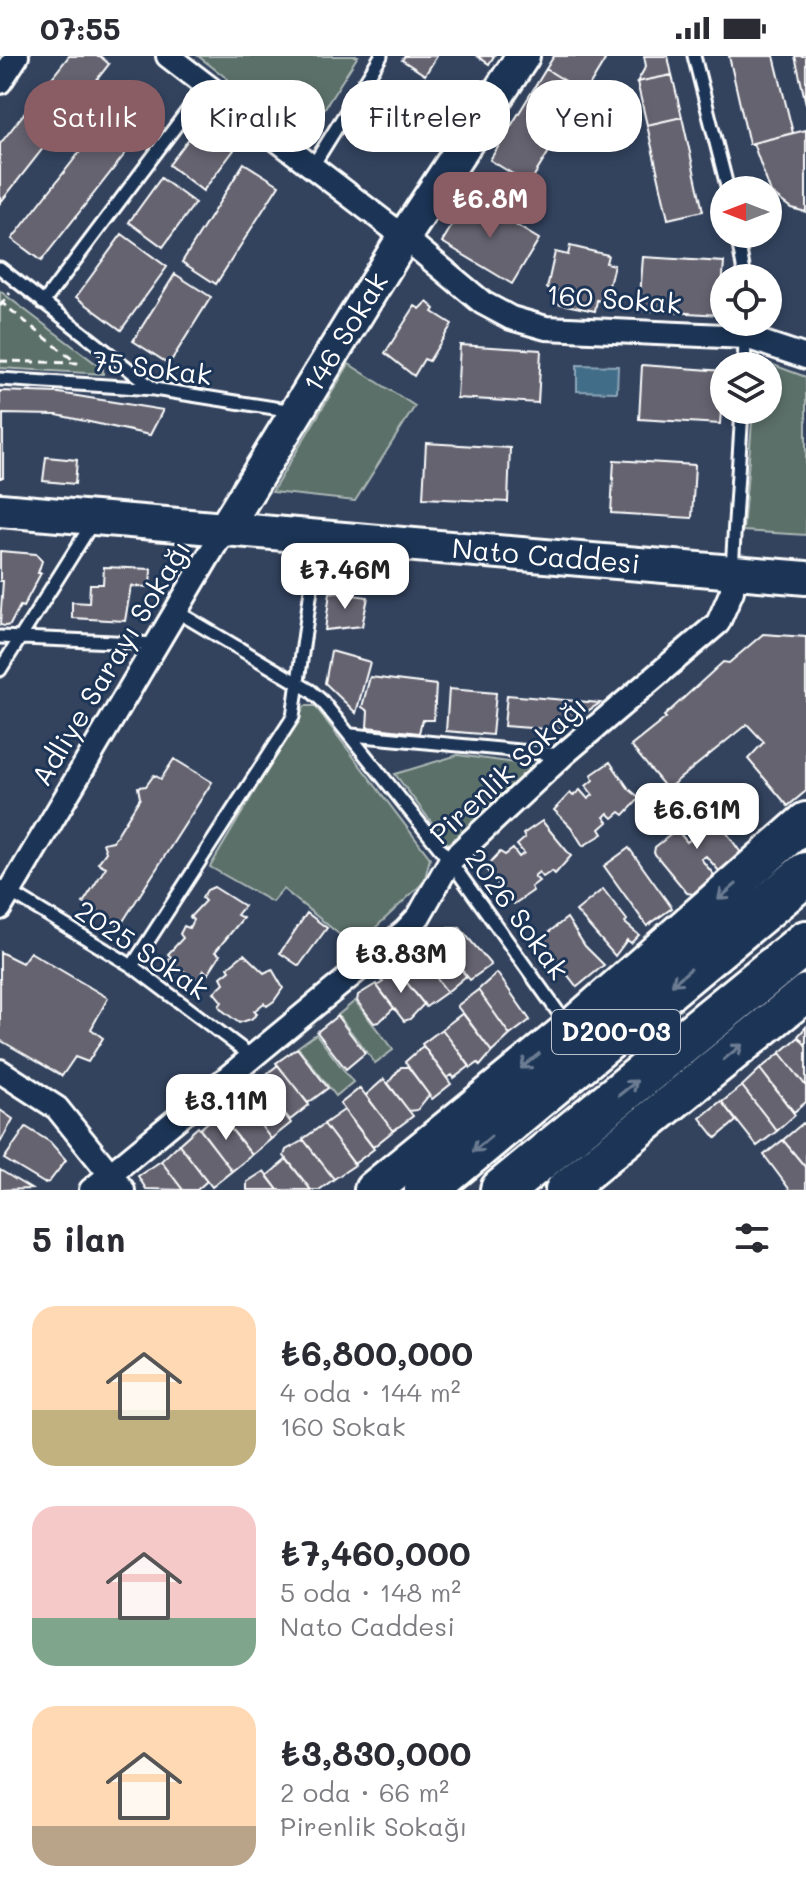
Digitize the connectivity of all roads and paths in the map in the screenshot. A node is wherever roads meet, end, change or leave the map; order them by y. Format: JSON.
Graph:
{"nodes":[{"id":1,"x":168,"y":56,"type":"edge"},
{"id":2,"x":381,"y":56,"type":"edge"},
{"id":3,"x":523,"y":56,"type":"edge"},
{"id":4,"x":694,"y":56,"type":"edge"},
{"id":5,"x":198,"y":80,"type":"edge"},
{"id":6,"x":181,"y":119,"type":"edge"},
{"id":7,"x":292,"y":152,"type":"edge"},
{"id":8,"x":312,"y":167,"type":"junction"},
{"id":9,"x":724,"y":176,"type":"edge"},
{"id":10,"x":404,"y":237,"type":"junction"},
{"id":11,"x":0,"y":268,"type":"edge"},
{"id":12,"x":2,"y":303,"type":"dead end"},
{"id":13,"x":43,"y":303,"type":"junction"},
{"id":14,"x":710,"y":329,"type":"edge"},
{"id":15,"x":761,"y":336,"type":"edge"},
{"id":16,"x":806,"y":357,"type":"edge"},
{"id":17,"x":0,"y":361,"type":"edge"},
{"id":18,"x":0,"y":379,"type":"edge"},
{"id":19,"x":154,"y":389,"type":"junction"},
{"id":20,"x":297,"y":412,"type":"junction"},
{"id":21,"x":741,"y":424,"type":"edge"},
{"id":22,"x":0,"y":510,"type":"edge"},
{"id":23,"x":94,"y":519,"type":"junction"},
{"id":24,"x":224,"y":530,"type":"junction"},
{"id":25,"x":318,"y":539,"type":"junction"},
{"id":26,"x":732,"y":573,"type":"junction"},
{"id":27,"x":806,"y":578,"type":"edge"},
{"id":28,"x":176,"y":611,"type":"junction"},
{"id":29,"x":0,"y":637,"type":"edge"},
{"id":30,"x":21,"y":638,"type":"junction"},
{"id":31,"x":159,"y":644,"type":"junction"},
{"id":32,"x":0,"y":670,"type":"edge"},
{"id":33,"x":298,"y":684,"type":"junction"},
{"id":34,"x":352,"y":735,"type":"junction"},
{"id":35,"x":563,"y":755,"type":"junction"},
{"id":36,"x":806,"y":821,"type":"edge"},
{"id":37,"x":450,"y":861,"type":"junction"},
{"id":38,"x":806,"y":874,"type":"edge"},
{"id":39,"x":3,"y":895,"type":"edge"},
{"id":40,"x":806,"y":942,"type":"edge"},
{"id":41,"x":132,"y":966,"type":"junction"},
{"id":42,"x":806,"y":993,"type":"edge"},
{"id":43,"x":570,"y":1029,"type":"junction"},
{"id":44,"x":254,"y":1058,"type":"junction"},
{"id":45,"x":0,"y":1071,"type":"edge"},
{"id":46,"x":117,"y":1182,"type":"edge"},
{"id":47,"x":91,"y":1190,"type":"edge"},
{"id":48,"x":373,"y":1190,"type":"edge"},
{"id":49,"x":426,"y":1190,"type":"edge"},
{"id":50,"x":502,"y":1190,"type":"edge"},
{"id":51,"x":564,"y":1190,"type":"edge"}],
"edges":[{"from":1,"to":5,"type":"street","name":"160 Sokak"},
{"from":2,"to":8,"type":"lane"},
{"from":3,"to":10,"type":"main road","name":"146 Sokak"},
{"from":4,"to":9,"type":"lane"},
{"from":6,"to":13,"type":"lane"},
{"from":7,"to":8,"type":"street","name":"160 Sokak"},
{"from":8,"to":10,"type":"street","name":"160 Sokak"},
{"from":10,"to":14,"type":"street","name":"160 Sokak"},
{"from":10,"to":20,"type":"main road","name":"146 Sokak"},
{"from":11,"to":13,"type":"lane"},
{"from":12,"to":17,"type":"path"},
{"from":13,"to":19,"type":"lane"},
{"from":15,"to":16,"type":"street","name":"160 Sokak"},
{"from":18,"to":19,"type":"lane","name":"75 Sokak"},
{"from":19,"to":20,"type":"lane","name":"75 Sokak"},
{"from":20,"to":24,"type":"main road","name":"146 Sokak"},
{"from":21,"to":26,"type":"lane"},
{"from":22,"to":23,"type":"main road","name":"Nato Caddesi"},
{"from":23,"to":24,"type":"main road","name":"Nato Caddesi"},
{"from":23,"to":30,"type":"lane"},
{"from":24,"to":25,"type":"main road","name":"Nato Caddesi"},
{"from":24,"to":28,"type":"street","name":"Adliye Sarayı Sokağı"},
{"from":25,"to":26,"type":"main road","name":"Nato Caddesi"},
{"from":25,"to":33,"type":"lane"},
{"from":26,"to":27,"type":"main road","name":"Nato Caddesi"},
{"from":26,"to":35,"type":"street","name":"Pirenlik Sokağı"},
{"from":28,"to":31,"type":"street","name":"Adliye Sarayı Sokağı"},
{"from":28,"to":33,"type":"lane","name":"2026 Sokak"},
{"from":29,"to":30,"type":"lane"},
{"from":30,"to":31,"type":"lane"},
{"from":30,"to":32,"type":"lane"},
{"from":31,"to":39,"type":"street","name":"Adliye Sarayı Sokağı"},
{"from":33,"to":34,"type":"lane","name":"2026 Sokak"},
{"from":33,"to":41,"type":"lane"},
{"from":34,"to":35,"type":"lane"},
{"from":34,"to":37,"type":"lane","name":"2026 Sokak"},
{"from":35,"to":37,"type":"street","name":"Pirenlik Sokağı"},
{"from":36,"to":43,"type":"main road","one_way":true},
{"from":37,"to":43,"type":"lane","name":"2026 Sokak"},
{"from":37,"to":44,"type":"street","name":"Pirenlik Sokağı"},
{"from":38,"to":49,"type":"highway","number":"D200-03","one_way":true},
{"from":39,"to":41,"type":"lane","name":"2025 Sokak"},
{"from":50,"to":40,"type":"highway","number":"D200-03","one_way":true},
{"from":41,"to":44,"type":"lane","name":"2025 Sokak"},
{"from":51,"to":42,"type":"main road","one_way":true},
{"from":43,"to":48,"type":"main road","one_way":true},
{"from":44,"to":46,"type":"street","name":"Pirenlik Sokağı"},
{"from":45,"to":46,"type":"street"},
{"from":46,"to":47,"type":"street","name":"Pirenlik Sokağı"}]}
